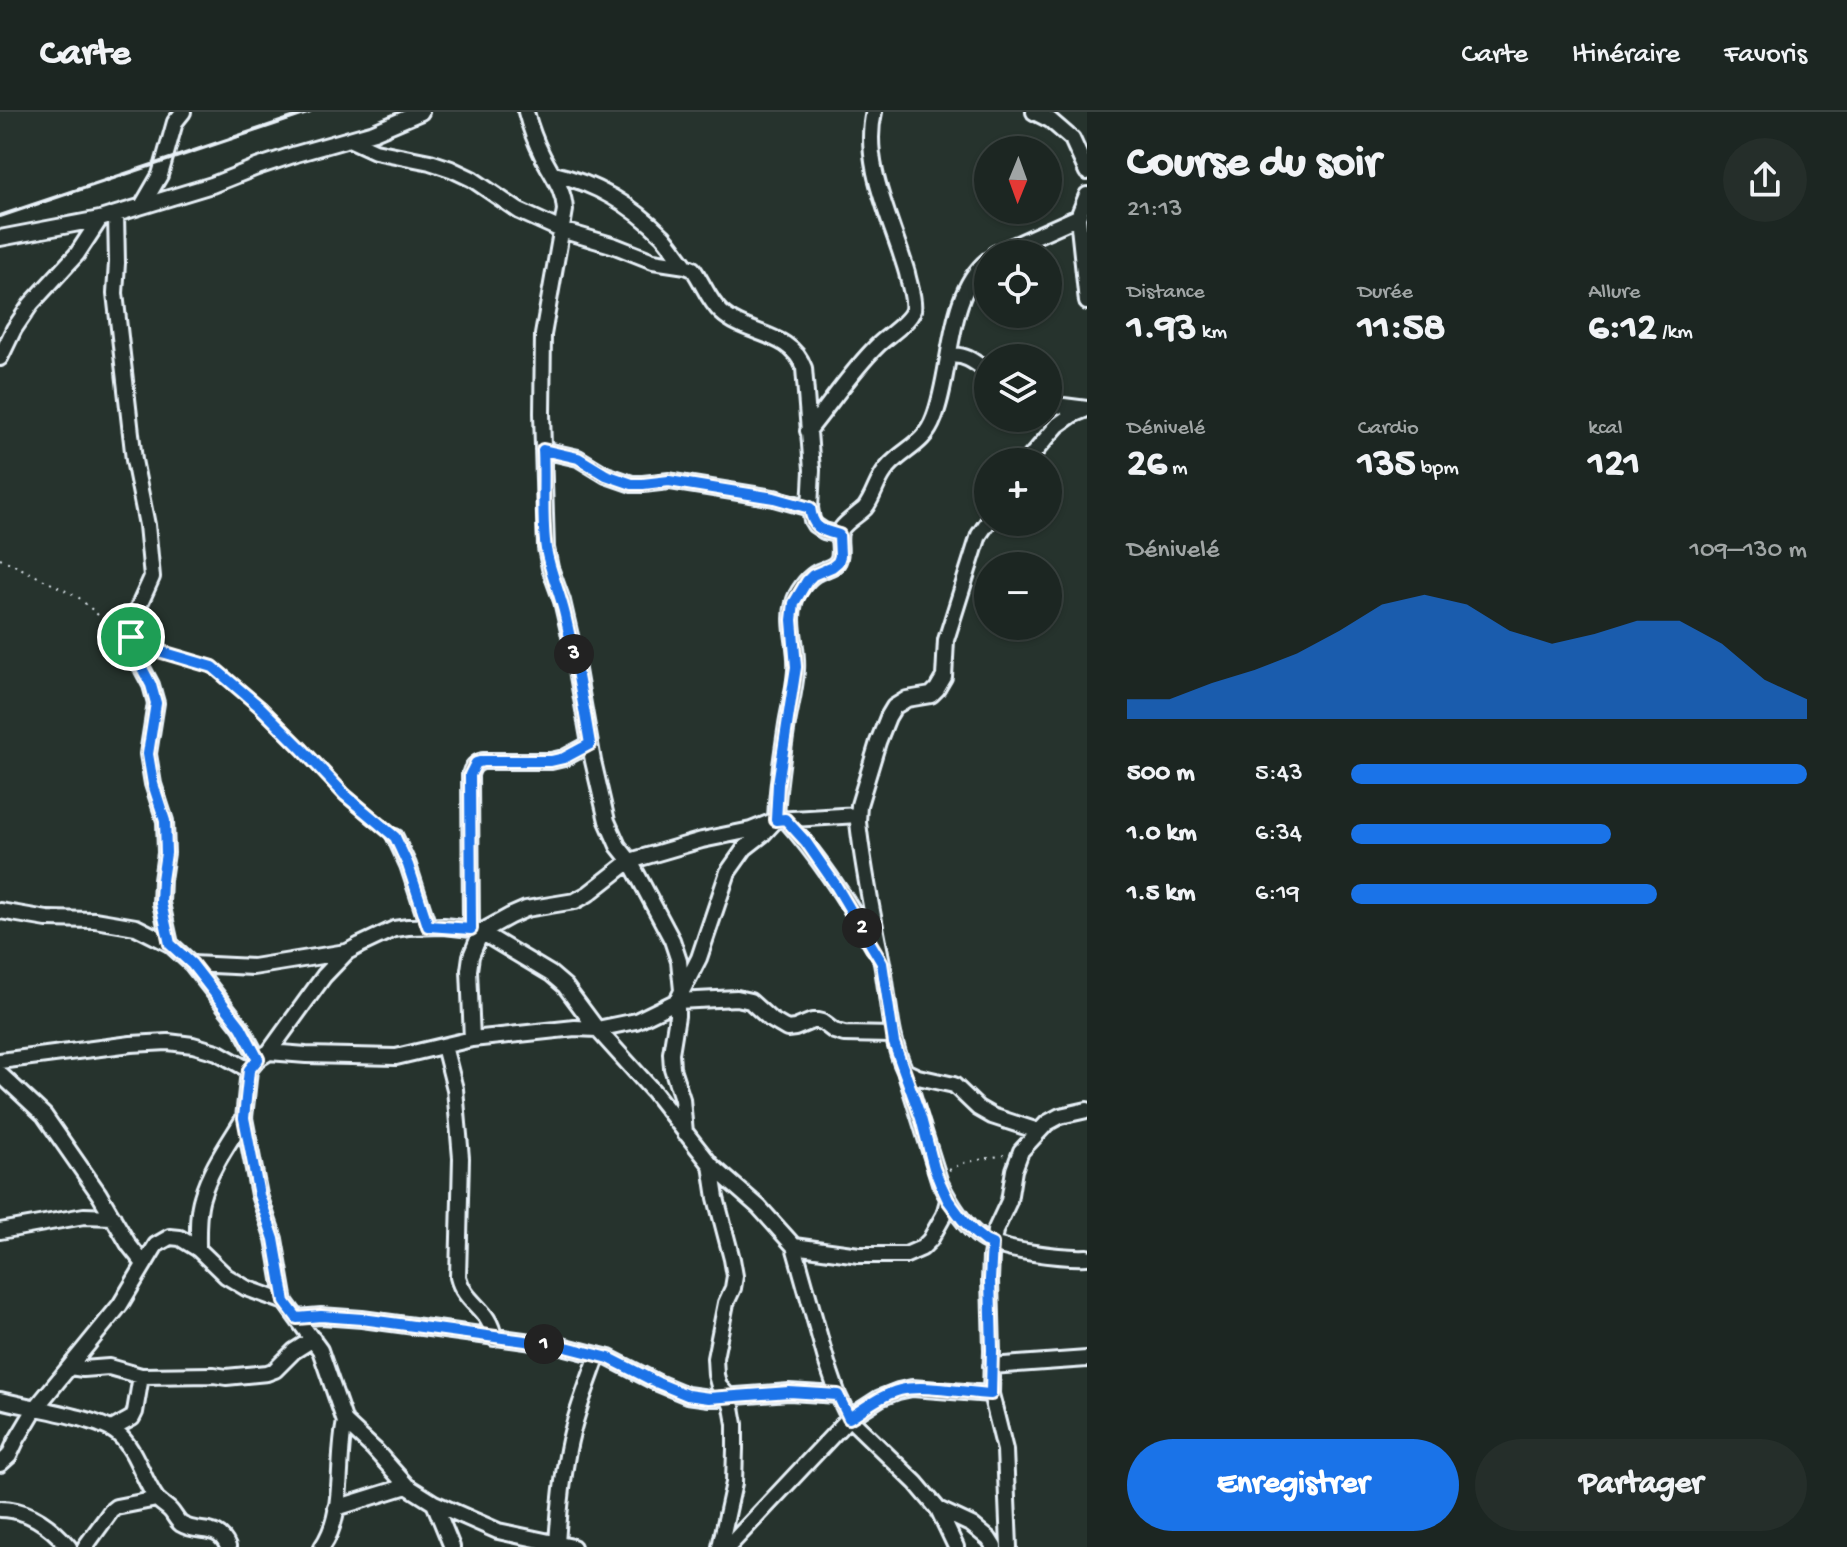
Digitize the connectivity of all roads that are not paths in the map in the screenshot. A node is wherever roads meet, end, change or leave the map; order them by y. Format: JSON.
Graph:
{"nodes":[{"id":1,"x":183,"y":112,"type":"edge"},
{"id":2,"x":421,"y":112,"type":"edge"},
{"id":3,"x":526,"y":112,"type":"edge"},
{"id":4,"x":874,"y":112,"type":"edge"},
{"id":5,"x":1034,"y":112,"type":"edge"},
{"id":6,"x":351,"y":140,"type":"junction"},
{"id":7,"x":1087,"y":172,"type":"edge"},
{"id":8,"x":554,"y":174,"type":"junction"},
{"id":9,"x":1087,"y":195,"type":"edge"},
{"id":10,"x":142,"y":206,"type":"junction"},
{"id":11,"x":116,"y":214,"type":"junction"},
{"id":12,"x":1078,"y":217,"type":"junction"},
{"id":13,"x":100,"y":219,"type":"junction"},
{"id":14,"x":561,"y":230,"type":"junction"},
{"id":15,"x":0,"y":238,"type":"edge"},
{"id":16,"x":1026,"y":240,"type":"edge"},
{"id":17,"x":686,"y":266,"type":"junction"},
{"id":18,"x":974,"y":274,"type":"edge"},
{"id":19,"x":1087,"y":302,"type":"edge"},
{"id":20,"x":949,"y":356,"type":"junction"},
{"id":21,"x":0,"y":358,"type":"edge"},
{"id":22,"x":974,"y":362,"type":"edge"},
{"id":23,"x":1062,"y":406,"type":"edge"},
{"id":24,"x":1087,"y":409,"type":"edge"},
{"id":25,"x":808,"y":431,"type":"junction"},
{"id":26,"x":1038,"y":448,"type":"edge"},
{"id":27,"x":543,"y":450,"type":"junction"},
{"id":28,"x":810,"y":508,"type":"junction"},
{"id":29,"x":839,"y":535,"type":"junction"},
{"id":30,"x":979,"y":536,"type":"edge"},
{"id":31,"x":590,"y":744,"type":"junction"},
{"id":32,"x":858,"y":815,"type":"junction"},
{"id":33,"x":780,"y":820,"type":"junction"},
{"id":34,"x":395,"y":837,"type":"road end"},
{"id":35,"x":630,"y":861,"type":"junction"},
{"id":36,"x":0,"y":911,"type":"edge"},
{"id":37,"x":428,"y":926,"type":"junction"},
{"id":38,"x":476,"y":931,"type":"junction"},
{"id":39,"x":170,"y":944,"type":"junction"},
{"id":40,"x":347,"y":952,"type":"junction"},
{"id":41,"x":882,"y":963,"type":"junction"},
{"id":42,"x":192,"y":964,"type":"junction"},
{"id":43,"x":680,"y":996,"type":"junction"},
{"id":44,"x":597,"y":1029,"type":"junction"},
{"id":45,"x":892,"y":1035,"type":"junction"},
{"id":46,"x":472,"y":1039,"type":"junction"},
{"id":47,"x":444,"y":1046,"type":"junction"},
{"id":48,"x":259,"y":1060,"type":"junction"},
{"id":49,"x":0,"y":1061,"type":"edge"},
{"id":50,"x":905,"y":1071,"type":"junction"},
{"id":51,"x":0,"y":1074,"type":"edge"},
{"id":52,"x":1087,"y":1110,"type":"edge"},
{"id":53,"x":244,"y":1118,"type":"junction"},
{"id":54,"x":1038,"y":1131,"type":"junction"},
{"id":55,"x":685,"y":1133,"type":"junction"},
{"id":56,"x":711,"y":1165,"type":"junction"},
{"id":57,"x":948,"y":1200,"type":"junction"},
{"id":58,"x":113,"y":1217,"type":"junction"},
{"id":59,"x":0,"y":1231,"type":"edge"},
{"id":60,"x":992,"y":1244,"type":"junction"},
{"id":61,"x":794,"y":1246,"type":"junction"},
{"id":62,"x":198,"y":1249,"type":"junction"},
{"id":63,"x":1087,"y":1257,"type":"edge"},
{"id":64,"x":144,"y":1264,"type":"junction"},
{"id":65,"x":285,"y":1302,"type":"junction"},
{"id":66,"x":297,"y":1318,"type":"junction"},
{"id":67,"x":494,"y":1338,"type":"junction"},
{"id":68,"x":313,"y":1339,"type":"junction"},
{"id":69,"x":598,"y":1355,"type":"junction"},
{"id":70,"x":1087,"y":1359,"type":"edge"},
{"id":71,"x":991,"y":1366,"type":"junction"},
{"id":72,"x":70,"y":1367,"type":"junction"},
{"id":73,"x":141,"y":1376,"type":"junction"},
{"id":74,"x":991,"y":1394,"type":"junction"},
{"id":75,"x":838,"y":1395,"type":"junction"},
{"id":76,"x":728,"y":1396,"type":"junction"},
{"id":77,"x":0,"y":1400,"type":"edge"},
{"id":78,"x":35,"y":1409,"type":"junction"},
{"id":79,"x":849,"y":1418,"type":"junction"},
{"id":80,"x":345,"y":1422,"type":"junction"},
{"id":81,"x":112,"y":1429,"type":"junction"},
{"id":82,"x":0,"y":1464,"type":"edge"},
{"id":83,"x":407,"y":1486,"type":"junction"},
{"id":84,"x":157,"y":1499,"type":"junction"},
{"id":85,"x":434,"y":1503,"type":"junction"},
{"id":86,"x":336,"y":1508,"type":"junction"},
{"id":87,"x":0,"y":1509,"type":"edge"},
{"id":88,"x":938,"y":1509,"type":"junction"},
{"id":89,"x":557,"y":1544,"type":"junction"},
{"id":90,"x":69,"y":1547,"type":"edge"},
{"id":91,"x":85,"y":1547,"type":"edge"},
{"id":92,"x":228,"y":1547,"type":"edge"},
{"id":93,"x":322,"y":1547,"type":"edge"},
{"id":94,"x":452,"y":1547,"type":"edge"},
{"id":95,"x":573,"y":1547,"type":"edge"},
{"id":96,"x":720,"y":1547,"type":"edge"},
{"id":97,"x":728,"y":1547,"type":"edge"},
{"id":98,"x":956,"y":1547,"type":"edge"},
{"id":99,"x":994,"y":1547,"type":"edge"},
{"id":100,"x":1009,"y":1547,"type":"edge"}],
"edges":[{"from":1,"to":10,"type":"street"},
{"from":2,"to":6,"type":"street"},
{"from":3,"to":8,"type":"street"},
{"from":4,"to":25,"type":"street"},
{"from":5,"to":7,"type":"street"},
{"from":6,"to":10,"type":"street"},
{"from":6,"to":14,"type":"street"},
{"from":8,"to":14,"type":"street"},
{"from":8,"to":17,"type":"street"},
{"from":9,"to":12,"type":"street"},
{"from":10,"to":11,"type":"street"},
{"from":11,"to":13,"type":"street"},
{"from":11,"to":39,"type":"street"},
{"from":12,"to":16,"type":"street"},
{"from":12,"to":19,"type":"street"},
{"from":13,"to":15,"type":"street"},
{"from":13,"to":21,"type":"street"},
{"from":14,"to":17,"type":"street"},
{"from":14,"to":27,"type":"street"},
{"from":17,"to":25,"type":"street"},
{"from":18,"to":20,"type":"street"},
{"from":20,"to":22,"type":"street"},
{"from":20,"to":29,"type":"street"},
{"from":23,"to":24,"type":"street"},
{"from":24,"to":26,"type":"street"},
{"from":25,"to":28,"type":"street"},
{"from":27,"to":28,"type":"street"},
{"from":27,"to":31,"type":"street"},
{"from":28,"to":29,"type":"street"},
{"from":29,"to":33,"type":"street"},
{"from":30,"to":32,"type":"street"},
{"from":31,"to":35,"type":"street"},
{"from":31,"to":38,"type":"street"},
{"from":32,"to":33,"type":"street"},
{"from":32,"to":41,"type":"street"},
{"from":33,"to":35,"type":"street"},
{"from":33,"to":41,"type":"street"},
{"from":33,"to":43,"type":"street"},
{"from":34,"to":37,"type":"street"},
{"from":35,"to":38,"type":"street"},
{"from":35,"to":43,"type":"street"},
{"from":36,"to":39,"type":"street"},
{"from":37,"to":38,"type":"street"},
{"from":37,"to":40,"type":"street"},
{"from":38,"to":44,"type":"street"},
{"from":38,"to":46,"type":"street"},
{"from":39,"to":42,"type":"street"},
{"from":40,"to":42,"type":"street"},
{"from":40,"to":48,"type":"street"},
{"from":41,"to":45,"type":"street"},
{"from":42,"to":48,"type":"street"},
{"from":43,"to":44,"type":"street"},
{"from":43,"to":45,"type":"street"},
{"from":43,"to":55,"type":"street"},
{"from":44,"to":46,"type":"street"},
{"from":44,"to":55,"type":"street"},
{"from":45,"to":50,"type":"street"},
{"from":46,"to":47,"type":"street"},
{"from":47,"to":48,"type":"street"},
{"from":47,"to":67,"type":"street"},
{"from":48,"to":49,"type":"street"},
{"from":48,"to":53,"type":"street"},
{"from":50,"to":54,"type":"street"},
{"from":50,"to":57,"type":"street"},
{"from":51,"to":58,"type":"street"},
{"from":52,"to":54,"type":"street"},
{"from":53,"to":62,"type":"street"},
{"from":53,"to":65,"type":"street"},
{"from":54,"to":60,"type":"street"},
{"from":55,"to":56,"type":"street"},
{"from":56,"to":61,"type":"street"},
{"from":56,"to":76,"type":"street"},
{"from":57,"to":60,"type":"street"},
{"from":57,"to":61,"type":"street"},
{"from":58,"to":59,"type":"street"},
{"from":58,"to":64,"type":"street"},
{"from":60,"to":63,"type":"street"},
{"from":60,"to":71,"type":"street"},
{"from":61,"to":75,"type":"street"},
{"from":62,"to":64,"type":"street"},
{"from":62,"to":65,"type":"street"},
{"from":64,"to":72,"type":"street"},
{"from":65,"to":66,"type":"street"},
{"from":66,"to":67,"type":"street"},
{"from":66,"to":68,"type":"street"},
{"from":67,"to":69,"type":"street"},
{"from":68,"to":73,"type":"street"},
{"from":68,"to":80,"type":"street"},
{"from":69,"to":76,"type":"street"},
{"from":69,"to":89,"type":"street"},
{"from":70,"to":71,"type":"street"},
{"from":71,"to":74,"type":"street"},
{"from":72,"to":73,"type":"street"},
{"from":72,"to":78,"type":"street"},
{"from":73,"to":81,"type":"street"},
{"from":74,"to":79,"type":"street"},
{"from":74,"to":100,"type":"street"},
{"from":75,"to":76,"type":"street"},
{"from":75,"to":79,"type":"street"},
{"from":76,"to":96,"type":"street"},
{"from":77,"to":78,"type":"street"},
{"from":78,"to":81,"type":"street"},
{"from":78,"to":82,"type":"street"},
{"from":79,"to":88,"type":"street"},
{"from":79,"to":97,"type":"street"},
{"from":80,"to":83,"type":"street"},
{"from":80,"to":86,"type":"street"},
{"from":81,"to":84,"type":"street"},
{"from":83,"to":85,"type":"street"},
{"from":83,"to":86,"type":"street"},
{"from":84,"to":91,"type":"street"},
{"from":84,"to":92,"type":"street"},
{"from":85,"to":89,"type":"street"},
{"from":85,"to":94,"type":"street"},
{"from":86,"to":93,"type":"street"},
{"from":87,"to":90,"type":"street"},
{"from":88,"to":98,"type":"street"},
{"from":88,"to":99,"type":"street"},
{"from":89,"to":95,"type":"street"}]}
